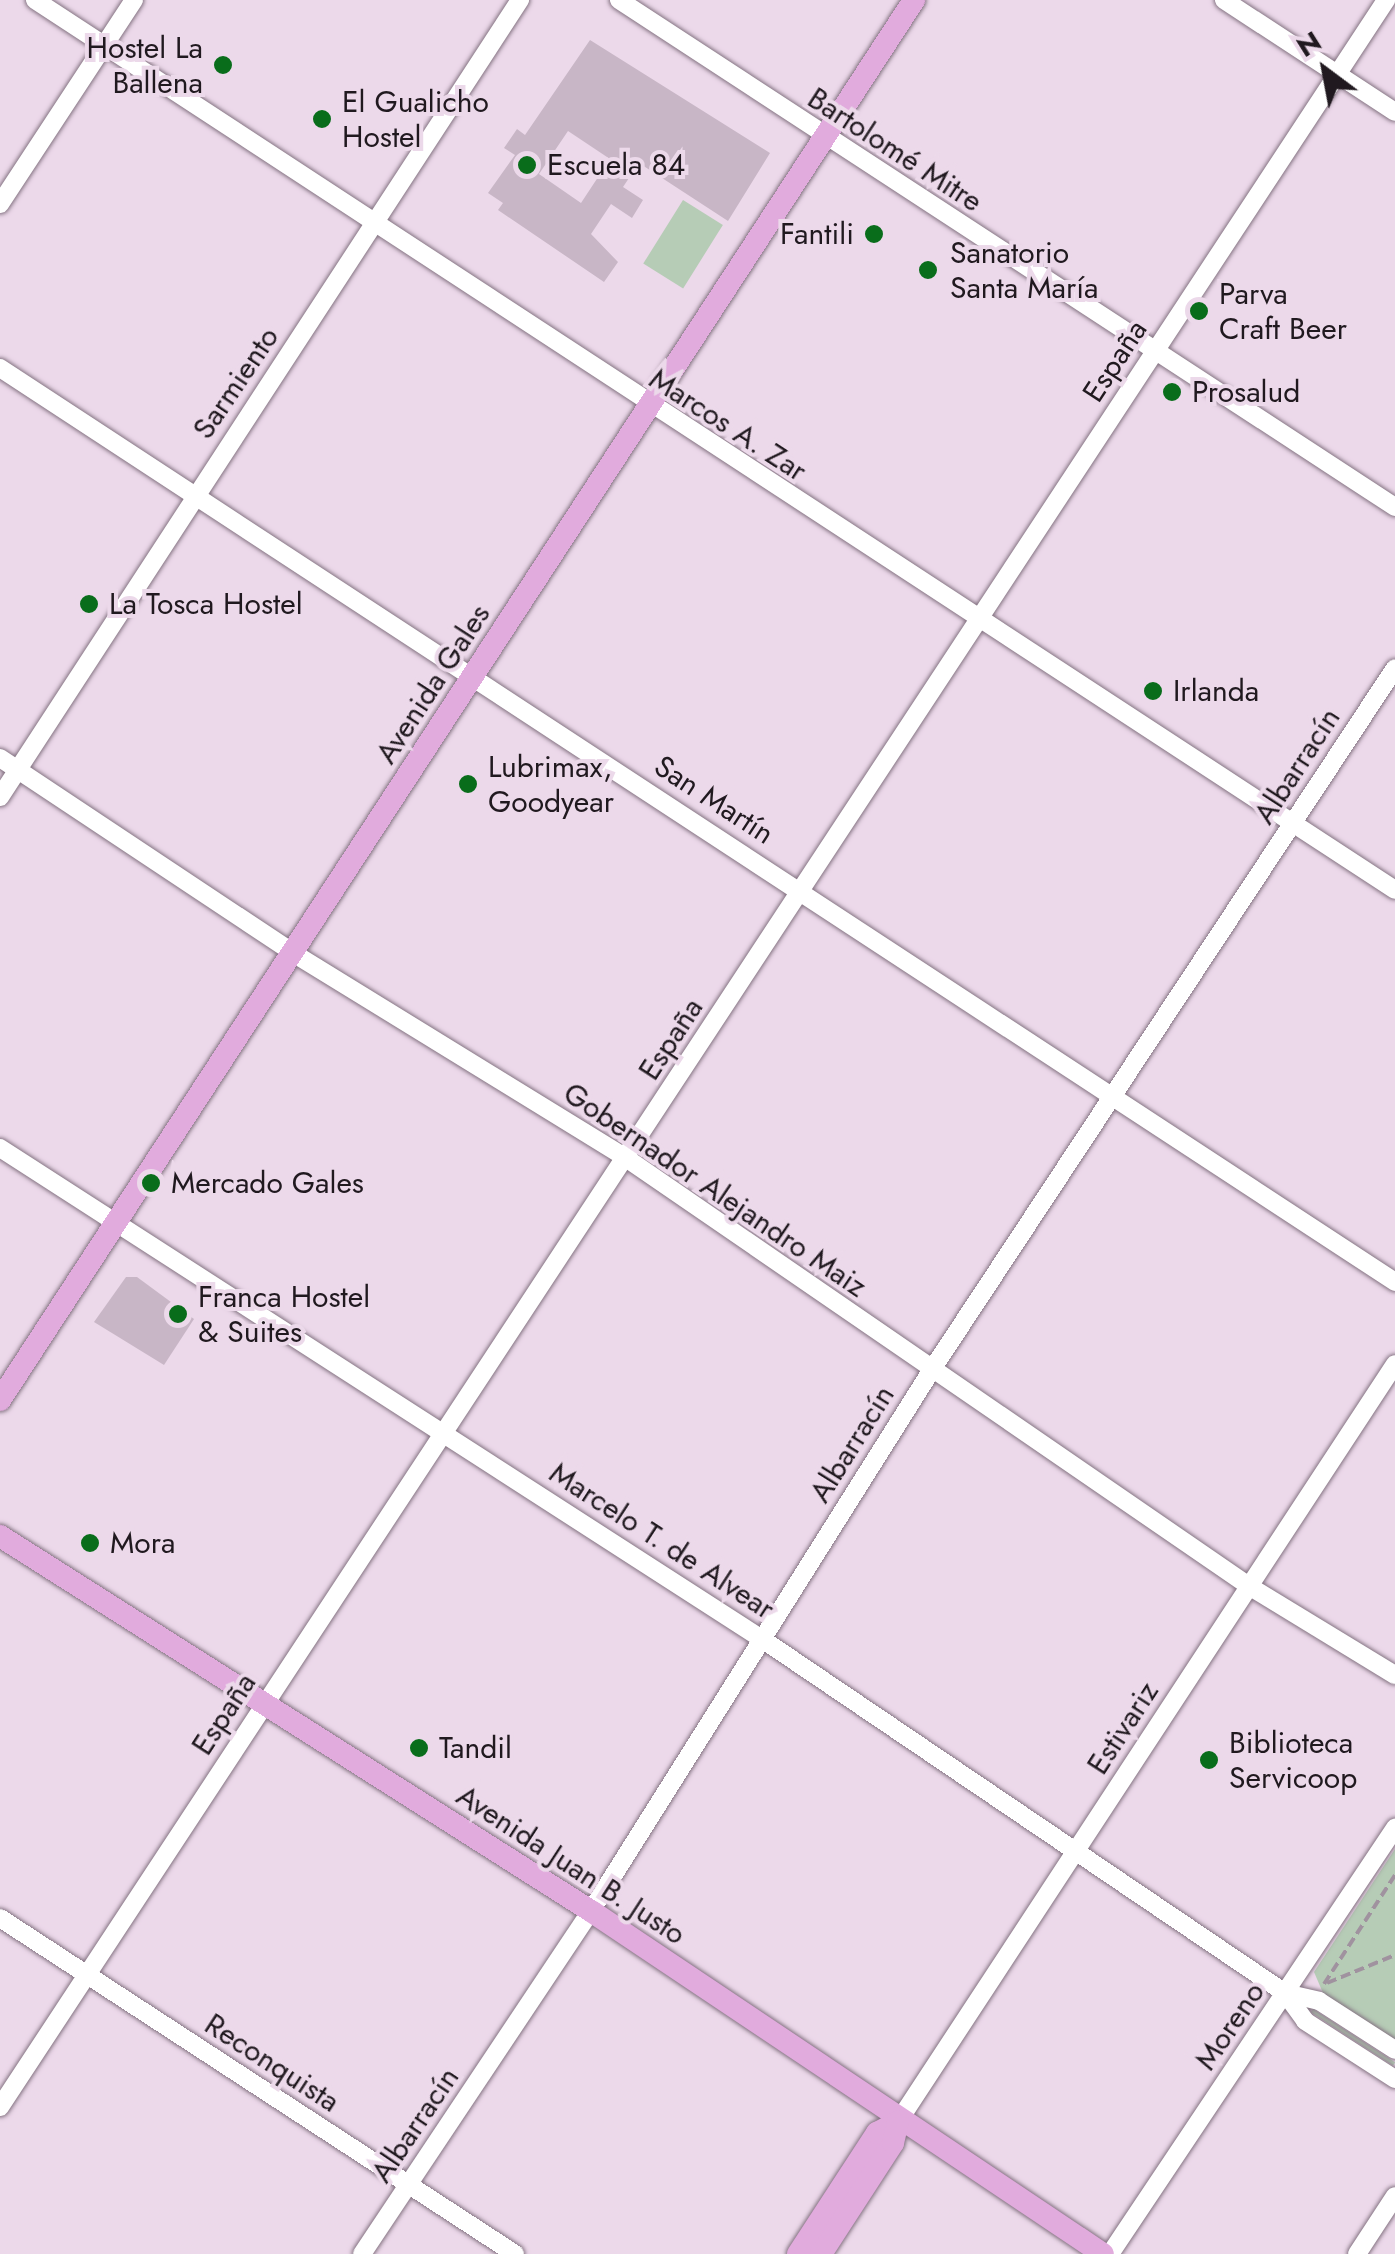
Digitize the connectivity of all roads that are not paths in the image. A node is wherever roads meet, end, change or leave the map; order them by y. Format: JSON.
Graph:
{"nodes":[{"id":1,"x":35,"y":0,"type":"edge"},
{"id":2,"x":134,"y":0,"type":"edge"},
{"id":3,"x":520,"y":0,"type":"edge"},
{"id":4,"x":618,"y":0,"type":"edge"},
{"id":5,"x":914,"y":0,"type":"edge"},
{"id":6,"x":1224,"y":0,"type":"edge"},
{"id":7,"x":1386,"y":0,"type":"edge"},
{"id":8,"x":105,"y":45,"type":"junction"},
{"id":9,"x":1334,"y":72,"type":"junction"},
{"id":10,"x":1395,"y":112,"type":"edge"},
{"id":11,"x":824,"y":138,"type":"junction"},
{"id":12,"x":0,"y":204,"type":"edge"},
{"id":13,"x":376,"y":224,"type":"junction"},
{"id":14,"x":1156,"y":351,"type":"junction"},
{"id":15,"x":0,"y":368,"type":"edge"},
{"id":16,"x":651,"y":409,"type":"junction"},
{"id":17,"x":194,"y":495,"type":"junction"},
{"id":18,"x":1395,"y":507,"type":"edge"},
{"id":19,"x":979,"y":617,"type":"junction"},
{"id":20,"x":1395,"y":668,"type":"edge"},
{"id":21,"x":474,"y":677,"type":"junction"},
{"id":22,"x":0,"y":758,"type":"edge"},
{"id":23,"x":18,"y":769,"type":"junction"},
{"id":24,"x":0,"y":797,"type":"edge"},
{"id":25,"x":1294,"y":820,"type":"junction"},
{"id":26,"x":802,"y":890,"type":"junction"},
{"id":27,"x":1395,"y":890,"type":"edge"},
{"id":28,"x":293,"y":953,"type":"junction"},
{"id":29,"x":1116,"y":1098,"type":"junction"},
{"id":30,"x":0,"y":1148,"type":"edge"},
{"id":31,"x":626,"y":1158,"type":"junction"},
{"id":32,"x":116,"y":1222,"type":"junction"},
{"id":33,"x":1395,"y":1282,"type":"edge"},
{"id":34,"x":1395,"y":1364,"type":"edge"},
{"id":35,"x":9,"y":1368,"type":"edge"},
{"id":36,"x":931,"y":1371,"type":"junction"},
{"id":37,"x":0,"y":1400,"type":"edge"},
{"id":38,"x":448,"y":1432,"type":"junction"},
{"id":39,"x":0,"y":1536,"type":"edge"},
{"id":40,"x":1249,"y":1586,"type":"junction"},
{"id":41,"x":762,"y":1639,"type":"junction"},
{"id":42,"x":1395,"y":1676,"type":"edge"},
{"id":43,"x":264,"y":1702,"type":"junction"},
{"id":44,"x":1395,"y":1828,"type":"edge"},
{"id":45,"x":1078,"y":1852,"type":"junction"},
{"id":46,"x":591,"y":1911,"type":"junction"},
{"id":47,"x":0,"y":1918,"type":"edge"},
{"id":48,"x":86,"y":1976,"type":"junction"},
{"id":49,"x":1285,"y":1993,"type":"junction"},
{"id":50,"x":1395,"y":2050,"type":"edge"},
{"id":51,"x":1395,"y":2080,"type":"edge"},
{"id":52,"x":0,"y":2106,"type":"edge"},
{"id":53,"x":898,"y":2122,"type":"junction"},
{"id":54,"x":409,"y":2184,"type":"junction"},
{"id":55,"x":1395,"y":2196,"type":"edge"},
{"id":56,"x":362,"y":2254,"type":"edge"},
{"id":57,"x":515,"y":2254,"type":"edge"},
{"id":58,"x":798,"y":2254,"type":"edge"},
{"id":59,"x":821,"y":2254,"type":"edge"},
{"id":60,"x":1102,"y":2254,"type":"edge"},
{"id":61,"x":1110,"y":2254,"type":"edge"},
{"id":62,"x":1357,"y":2254,"type":"edge"}],
"edges":[{"from":1,"to":8,"type":"street","name":"Marcos A. Zar"},
{"from":2,"to":8,"type":"street"},
{"from":3,"to":13,"type":"street","name":"Sarmiento"},
{"from":4,"to":11,"type":"street","name":"Bartolomé Mitre"},
{"from":5,"to":11,"type":"main road","name":"Avenida Gales"},
{"from":6,"to":9,"type":"street"},
{"from":7,"to":9,"type":"street","name":"España"},
{"from":8,"to":12,"type":"street"},
{"from":8,"to":13,"type":"street","name":"Marcos A. Zar"},
{"from":9,"to":10,"type":"street"},
{"from":9,"to":14,"type":"street","name":"España"},
{"from":11,"to":14,"type":"street","name":"Bartolomé Mitre"},
{"from":11,"to":16,"type":"main road","name":"Avenida Gales"},
{"from":13,"to":16,"type":"street","name":"Marcos A. Zar"},
{"from":13,"to":17,"type":"street","name":"Sarmiento"},
{"from":14,"to":18,"type":"street","name":"Bartolomé Mitre"},
{"from":14,"to":19,"type":"street","name":"España"},
{"from":15,"to":17,"type":"street","name":"San Martín"},
{"from":16,"to":19,"type":"street","name":"Marcos A. Zar"},
{"from":16,"to":21,"type":"main road","name":"Avenida Gales"},
{"from":17,"to":21,"type":"street","name":"San Martín"},
{"from":17,"to":23,"type":"street","name":"Sarmiento"},
{"from":19,"to":25,"type":"street","name":"Marcos A. Zar"},
{"from":19,"to":26,"type":"street","name":"España"},
{"from":20,"to":25,"type":"street","name":"Albarracín"},
{"from":21,"to":26,"type":"street","name":"San Martín"},
{"from":21,"to":28,"type":"main road","name":"Avenida Gales"},
{"from":22,"to":23,"type":"street","name":"Gobernador Alejandro Maiz"},
{"from":23,"to":24,"type":"street","name":"Sarmiento"},
{"from":23,"to":28,"type":"street","name":"Gobernador Alejandro Maiz"},
{"from":25,"to":27,"type":"street","name":"Marcos A. Zar"},
{"from":25,"to":29,"type":"street","name":"Albarracín"},
{"from":26,"to":29,"type":"street","name":"San Martín"},
{"from":26,"to":31,"type":"street","name":"España"},
{"from":28,"to":31,"type":"street","name":"Gobernador Alejandro Maiz"},
{"from":28,"to":32,"type":"main road","name":"Avenida Gales"},
{"from":29,"to":33,"type":"street","name":"San Martín"},
{"from":29,"to":36,"type":"street","name":"Albarracín"},
{"from":30,"to":32,"type":"street","name":"Marcelo T. de Alvear"},
{"from":31,"to":36,"type":"street","name":"Gobernador Alejandro Maiz"},
{"from":31,"to":38,"type":"street","name":"España"},
{"from":32,"to":35,"type":"main road","name":"Avenida Gales"},
{"from":32,"to":38,"type":"street","name":"Marcelo T. de Alvear"},
{"from":34,"to":40,"type":"street","name":"Estivariz"},
{"from":35,"to":37,"type":"main road","name":"Avenida Gales"},
{"from":36,"to":40,"type":"street","name":"Gobernador Alejandro Maiz"},
{"from":36,"to":41,"type":"street","name":"Albarracín"},
{"from":38,"to":41,"type":"street","name":"Marcelo T. de Alvear"},
{"from":38,"to":43,"type":"street","name":"España"},
{"from":39,"to":43,"type":"main road","name":"Avenida Juan B. Justo"},
{"from":40,"to":42,"type":"street","name":"Gobernador Alejandro Maiz"},
{"from":40,"to":45,"type":"street","name":"Estivariz"},
{"from":41,"to":45,"type":"street","name":"Marcelo T. de Alvear"},
{"from":41,"to":46,"type":"street","name":"Albarracín"},
{"from":43,"to":46,"type":"main road","name":"Avenida Juan B. Justo"},
{"from":43,"to":48,"type":"street","name":"España"},
{"from":44,"to":49,"type":"street","name":"Moreno"},
{"from":45,"to":49,"type":"street","name":"Marcelo T. de Alvear"},
{"from":45,"to":53,"type":"street","name":"Estivariz"},
{"from":46,"to":53,"type":"main road","name":"Avenida Juan B. Justo"},
{"from":46,"to":54,"type":"street","name":"Albarracín"},
{"from":47,"to":48,"type":"street","name":"Reconquista"},
{"from":48,"to":52,"type":"street","name":"España"},
{"from":48,"to":54,"type":"street","name":"Reconquista"},
{"from":49,"to":50,"type":"street","name":"Marcelo T. de Alvear"},
{"from":49,"to":51,"type":"street","name":"Marcelo T. de Alvear"},
{"from":49,"to":61,"type":"street","name":"Moreno"},
{"from":53,"to":58,"type":"main road","name":"Estivariz"},
{"from":53,"to":59,"type":"main road","name":"Estivariz"},
{"from":53,"to":60,"type":"main road","name":"Avenida Juan B. Justo"},
{"from":54,"to":56,"type":"street","name":"Albarracín"},
{"from":54,"to":57,"type":"street","name":"Reconquista"},
{"from":55,"to":62,"type":"street"}]}
